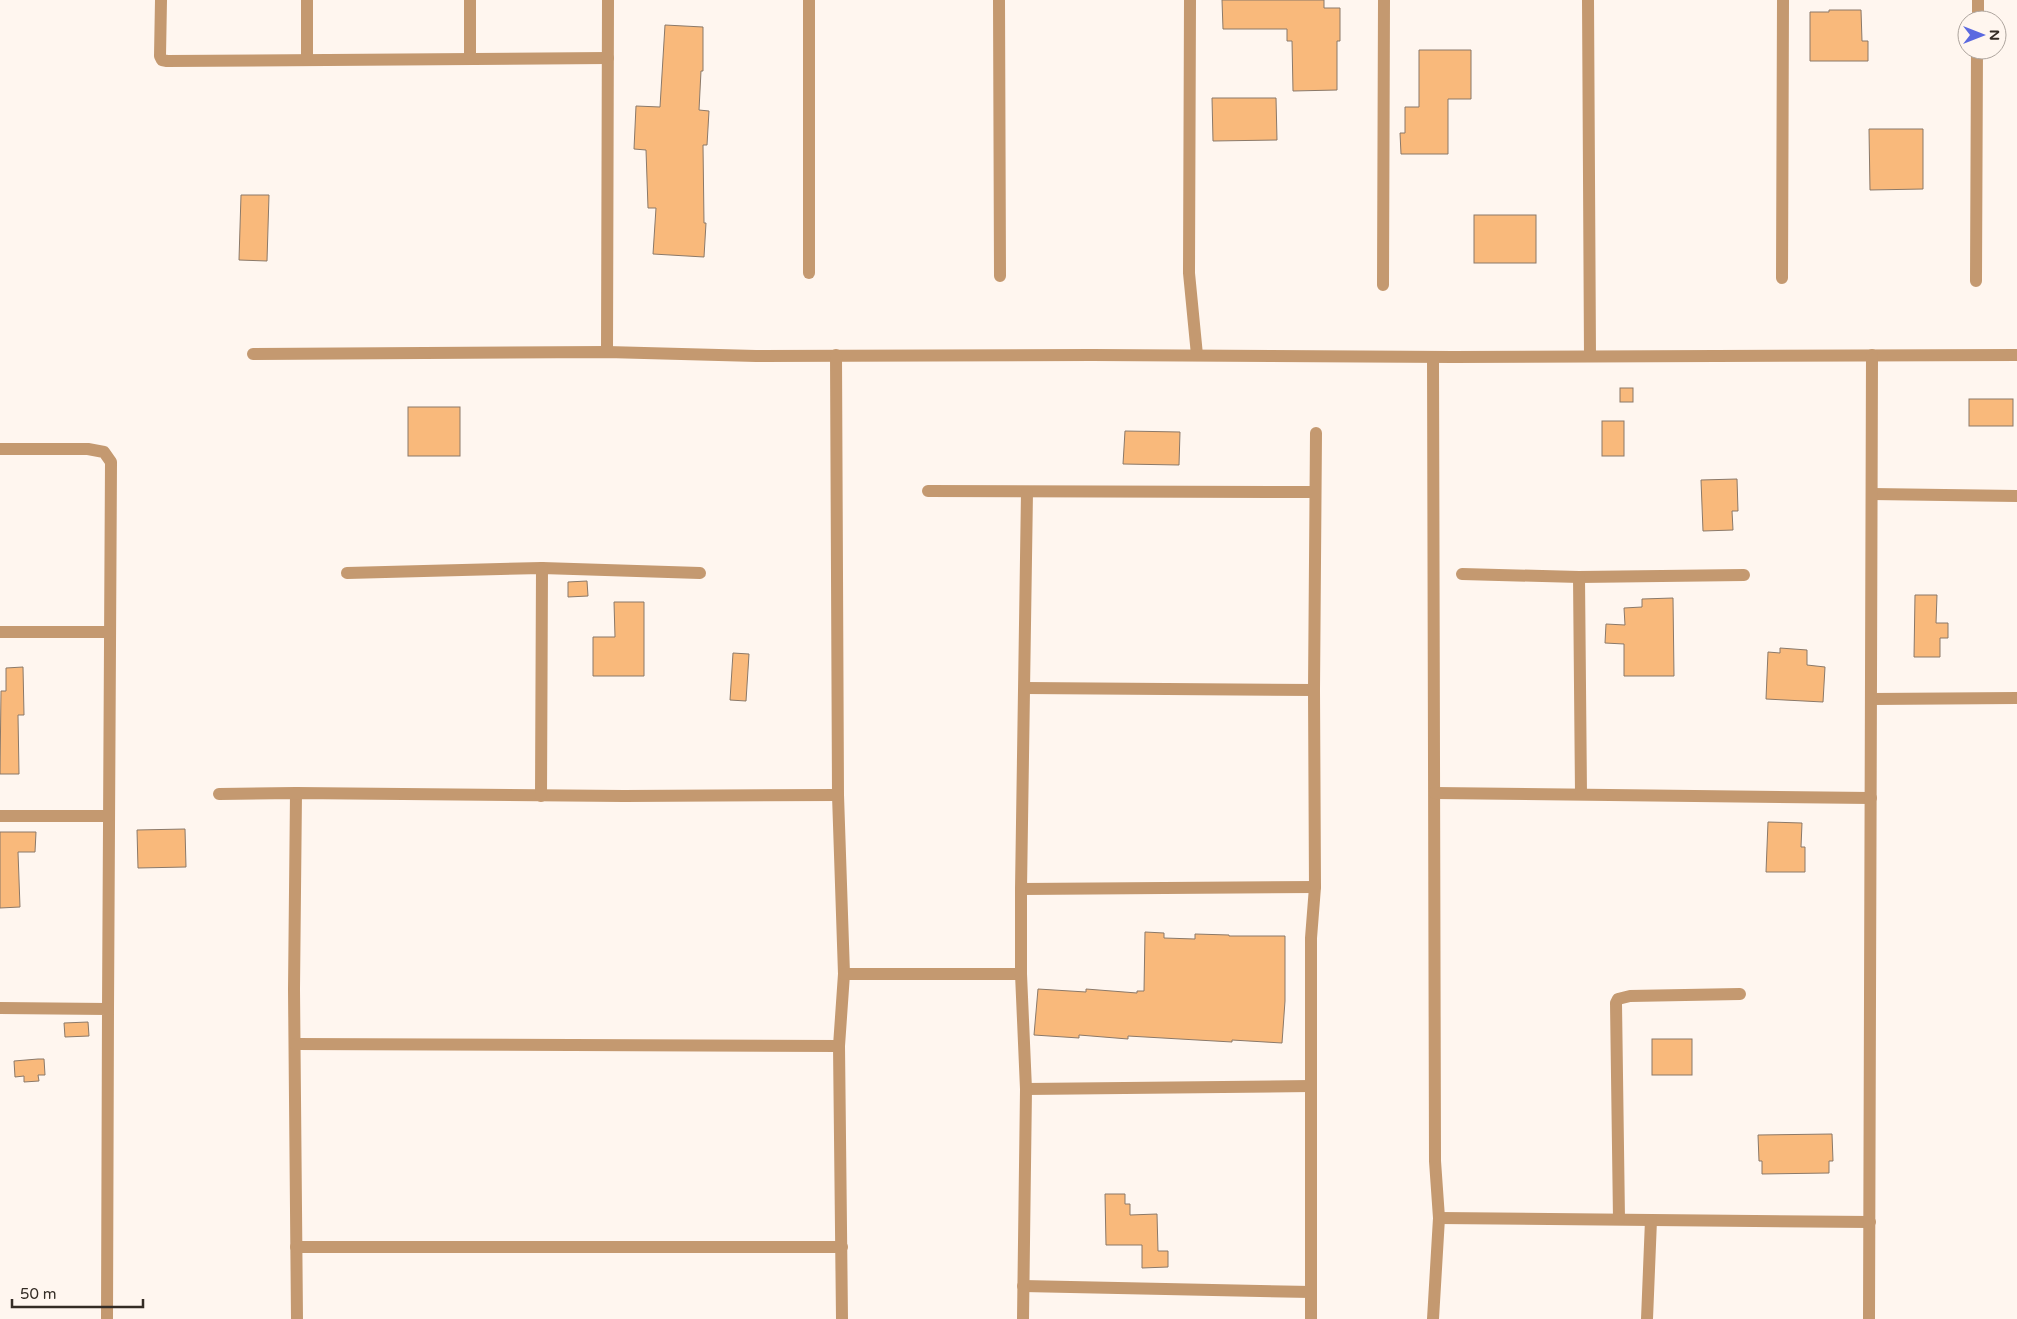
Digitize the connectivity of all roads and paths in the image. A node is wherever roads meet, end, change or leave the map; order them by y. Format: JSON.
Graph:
{"nodes":[{"id":1,"x":161,"y":0,"type":"edge"},
{"id":2,"x":308,"y":0,"type":"edge"},
{"id":3,"x":470,"y":0,"type":"edge"},
{"id":4,"x":608,"y":0,"type":"edge"},
{"id":5,"x":809,"y":0,"type":"edge"},
{"id":6,"x":999,"y":0,"type":"edge"},
{"id":7,"x":1190,"y":0,"type":"edge"},
{"id":8,"x":1384,"y":0,"type":"edge"},
{"id":9,"x":1588,"y":0,"type":"edge"},
{"id":10,"x":1783,"y":0,"type":"edge"},
{"id":11,"x":608,"y":58,"type":"junction"},
{"id":12,"x":470,"y":59,"type":"junction"},
{"id":13,"x":307,"y":60,"type":"junction"},
{"id":14,"x":1977,"y":60,"type":"edge"},
{"id":15,"x":809,"y":273,"type":"dead end"},
{"id":16,"x":1000,"y":276,"type":"dead end"},
{"id":17,"x":1782,"y":278,"type":"dead end"},
{"id":18,"x":1976,"y":280,"type":"dead end"},
{"id":19,"x":1383,"y":286,"type":"dead end"},
{"id":20,"x":607,"y":352,"type":"junction"},
{"id":21,"x":253,"y":354,"type":"dead end"},
{"id":22,"x":836,"y":355,"type":"junction"},
{"id":23,"x":1197,"y":355,"type":"junction"},
{"id":24,"x":1872,"y":355,"type":"junction"},
{"id":25,"x":2017,"y":355,"type":"edge"},
{"id":26,"x":1590,"y":356,"type":"junction"},
{"id":27,"x":1433,"y":357,"type":"junction"},
{"id":28,"x":1316,"y":433,"type":"dead end"},
{"id":29,"x":0,"y":449,"type":"edge"},
{"id":30,"x":928,"y":491,"type":"dead end"},
{"id":31,"x":1027,"y":492,"type":"junction"},
{"id":32,"x":1315,"y":492,"type":"junction"},
{"id":33,"x":1872,"y":494,"type":"junction"},
{"id":34,"x":2017,"y":496,"type":"edge"},
{"id":35,"x":542,"y":568,"type":"junction"},
{"id":36,"x":347,"y":573,"type":"dead end"},
{"id":37,"x":700,"y":573,"type":"dead end"},
{"id":38,"x":1462,"y":574,"type":"dead end"},
{"id":39,"x":1744,"y":575,"type":"dead end"},
{"id":40,"x":1578,"y":577,"type":"junction"},
{"id":41,"x":0,"y":632,"type":"edge"},
{"id":42,"x":110,"y":632,"type":"junction"},
{"id":43,"x":1025,"y":688,"type":"junction"},
{"id":44,"x":1314,"y":690,"type":"junction"},
{"id":45,"x":2017,"y":698,"type":"edge"},
{"id":46,"x":1871,"y":699,"type":"junction"},
{"id":47,"x":1435,"y":792,"type":"junction"},
{"id":48,"x":296,"y":793,"type":"junction"},
{"id":49,"x":219,"y":794,"type":"dead end"},
{"id":50,"x":1581,"y":794,"type":"junction"},
{"id":51,"x":838,"y":795,"type":"junction"},
{"id":52,"x":541,"y":796,"type":"junction"},
{"id":53,"x":1871,"y":798,"type":"junction"},
{"id":54,"x":0,"y":816,"type":"edge"},
{"id":55,"x":109,"y":816,"type":"junction"},
{"id":56,"x":1315,"y":887,"type":"junction"},
{"id":57,"x":1021,"y":889,"type":"junction"},
{"id":58,"x":844,"y":974,"type":"junction"},
{"id":59,"x":1021,"y":974,"type":"junction"},
{"id":60,"x":1740,"y":994,"type":"dead end"},
{"id":61,"x":0,"y":1008,"type":"edge"},
{"id":62,"x":108,"y":1010,"type":"junction"},
{"id":63,"x":295,"y":1044,"type":"junction"},
{"id":64,"x":839,"y":1046,"type":"junction"},
{"id":65,"x":1311,"y":1086,"type":"junction"},
{"id":66,"x":1026,"y":1089,"type":"junction"},
{"id":67,"x":1439,"y":1218,"type":"junction"},
{"id":68,"x":1619,"y":1218,"type":"junction"},
{"id":69,"x":1651,"y":1220,"type":"junction"},
{"id":70,"x":1870,"y":1222,"type":"junction"},
{"id":71,"x":296,"y":1247,"type":"junction"},
{"id":72,"x":842,"y":1248,"type":"junction"},
{"id":73,"x":1024,"y":1286,"type":"junction"},
{"id":74,"x":1311,"y":1292,"type":"junction"},
{"id":75,"x":107,"y":1319,"type":"edge"},
{"id":76,"x":297,"y":1319,"type":"edge"},
{"id":77,"x":842,"y":1319,"type":"edge"},
{"id":78,"x":1023,"y":1319,"type":"edge"},
{"id":79,"x":1312,"y":1319,"type":"edge"},
{"id":80,"x":1433,"y":1319,"type":"edge"},
{"id":81,"x":1647,"y":1319,"type":"edge"},
{"id":82,"x":1869,"y":1319,"type":"edge"}],
"edges":[{"from":1,"to":13,"type":"street"},
{"from":2,"to":13,"type":"street"},
{"from":3,"to":12,"type":"street"},
{"from":4,"to":11,"type":"street"},
{"from":5,"to":15,"type":"street"},
{"from":6,"to":16,"type":"street"},
{"from":7,"to":23,"type":"street"},
{"from":8,"to":19,"type":"street"},
{"from":9,"to":26,"type":"street"},
{"from":10,"to":17,"type":"street"},
{"from":11,"to":12,"type":"street"},
{"from":11,"to":20,"type":"street"},
{"from":12,"to":13,"type":"street"},
{"from":14,"to":18,"type":"street"},
{"from":20,"to":21,"type":"street"},
{"from":20,"to":22,"type":"street"},
{"from":22,"to":23,"type":"street"},
{"from":22,"to":51,"type":"street"},
{"from":23,"to":27,"type":"street"},
{"from":24,"to":25,"type":"street"},
{"from":24,"to":26,"type":"street"},
{"from":24,"to":33,"type":"street"},
{"from":26,"to":27,"type":"street"},
{"from":27,"to":47,"type":"street"},
{"from":28,"to":32,"type":"street"},
{"from":29,"to":42,"type":"street"},
{"from":30,"to":31,"type":"street"},
{"from":31,"to":32,"type":"street"},
{"from":31,"to":43,"type":"street"},
{"from":32,"to":44,"type":"street"},
{"from":33,"to":34,"type":"street"},
{"from":33,"to":46,"type":"street"},
{"from":35,"to":36,"type":"street"},
{"from":35,"to":37,"type":"street"},
{"from":35,"to":52,"type":"street"},
{"from":38,"to":40,"type":"street"},
{"from":39,"to":40,"type":"street"},
{"from":40,"to":50,"type":"street"},
{"from":41,"to":42,"type":"street"},
{"from":42,"to":55,"type":"street"},
{"from":43,"to":44,"type":"street"},
{"from":43,"to":57,"type":"street"},
{"from":44,"to":56,"type":"street"},
{"from":45,"to":46,"type":"street"},
{"from":46,"to":53,"type":"street"},
{"from":47,"to":50,"type":"street"},
{"from":47,"to":67,"type":"street"},
{"from":48,"to":49,"type":"street"},
{"from":48,"to":52,"type":"street"},
{"from":48,"to":63,"type":"street"},
{"from":50,"to":53,"type":"street"},
{"from":51,"to":52,"type":"street"},
{"from":51,"to":58,"type":"street"},
{"from":53,"to":70,"type":"street"},
{"from":54,"to":55,"type":"street"},
{"from":55,"to":62,"type":"street"},
{"from":56,"to":57,"type":"street"},
{"from":56,"to":65,"type":"street"},
{"from":57,"to":59,"type":"street"},
{"from":58,"to":59,"type":"street"},
{"from":58,"to":64,"type":"street"},
{"from":59,"to":66,"type":"street"},
{"from":60,"to":68,"type":"street"},
{"from":61,"to":62,"type":"street"},
{"from":62,"to":75,"type":"street"},
{"from":63,"to":64,"type":"street"},
{"from":63,"to":71,"type":"street"},
{"from":64,"to":72,"type":"street"},
{"from":65,"to":66,"type":"street"},
{"from":65,"to":74,"type":"street"},
{"from":66,"to":73,"type":"street"},
{"from":67,"to":68,"type":"street"},
{"from":67,"to":80,"type":"street"},
{"from":68,"to":69,"type":"street"},
{"from":69,"to":70,"type":"street"},
{"from":69,"to":81,"type":"street"},
{"from":70,"to":82,"type":"street"},
{"from":71,"to":72,"type":"street"},
{"from":71,"to":76,"type":"street"},
{"from":72,"to":77,"type":"street"},
{"from":73,"to":74,"type":"street"},
{"from":73,"to":78,"type":"street"},
{"from":74,"to":79,"type":"street"}]}
